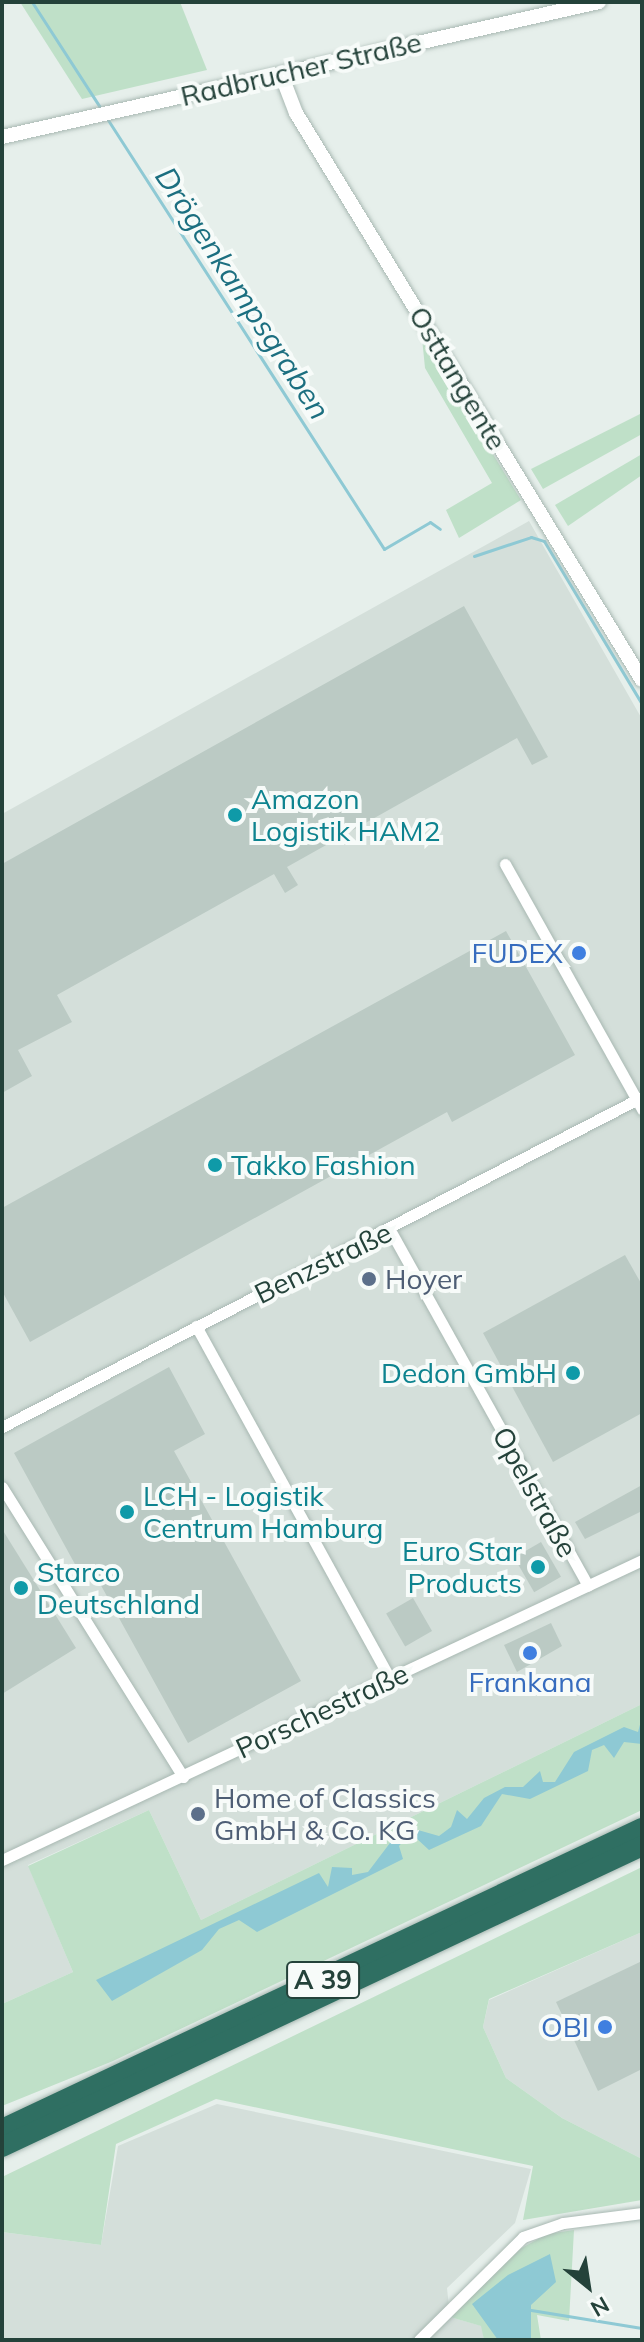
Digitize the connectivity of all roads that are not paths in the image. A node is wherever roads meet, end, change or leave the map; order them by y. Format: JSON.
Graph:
{"nodes":[{"id":1,"x":599,"y":2,"type":"edge"},
{"id":2,"x":281,"y":74,"type":"junction"},
{"id":3,"x":2,"y":137,"type":"edge"},
{"id":4,"x":642,"y":680,"type":"edge"},
{"id":5,"x":505,"y":864,"type":"dead end"},
{"id":6,"x":640,"y":1102,"type":"edge"},
{"id":7,"x":390,"y":1230,"type":"junction"},
{"id":8,"x":196,"y":1326,"type":"junction"},
{"id":9,"x":2,"y":1427,"type":"edge"},
{"id":10,"x":2,"y":1487,"type":"edge"},
{"id":11,"x":642,"y":1560,"type":"edge"},
{"id":12,"x":588,"y":1586,"type":"junction"},
{"id":13,"x":390,"y":1679,"type":"junction"},
{"id":14,"x":183,"y":1777,"type":"junction"},
{"id":15,"x":642,"y":1828,"type":"edge"},
{"id":16,"x":642,"y":1846,"type":"edge"},
{"id":17,"x":2,"y":1860,"type":"edge"},
{"id":18,"x":2,"y":2129,"type":"edge"},
{"id":19,"x":2,"y":2147,"type":"edge"},
{"id":20,"x":642,"y":2213,"type":"edge"},
{"id":21,"x":419,"y":2340,"type":"edge"}],
"edges":[{"from":1,"to":2,"type":"street","name":"Radbrucher Straße"},
{"from":2,"to":3,"type":"street","name":"Radbrucher Straße"},
{"from":2,"to":4,"type":"street","name":"Osttangente"},
{"from":5,"to":6,"type":"street"},
{"from":6,"to":7,"type":"street","name":"Benzstraße"},
{"from":7,"to":8,"type":"street","name":"Benzstraße"},
{"from":7,"to":12,"type":"street","name":"Opelstraße"},
{"from":8,"to":9,"type":"street","name":"Benzstraße"},
{"from":8,"to":13,"type":"street"},
{"from":10,"to":14,"type":"street"},
{"from":11,"to":12,"type":"street","name":"Porschestraße"},
{"from":12,"to":13,"type":"street","name":"Porschestraße"},
{"from":13,"to":14,"type":"street","name":"Porschestraße"},
{"from":14,"to":17,"type":"street","name":"Porschestraße"},
{"from":15,"to":18,"type":"highway","number":"A 39"},
{"from":16,"to":19,"type":"highway","number":"A 39"},
{"from":20,"to":21,"type":"street"}]}
